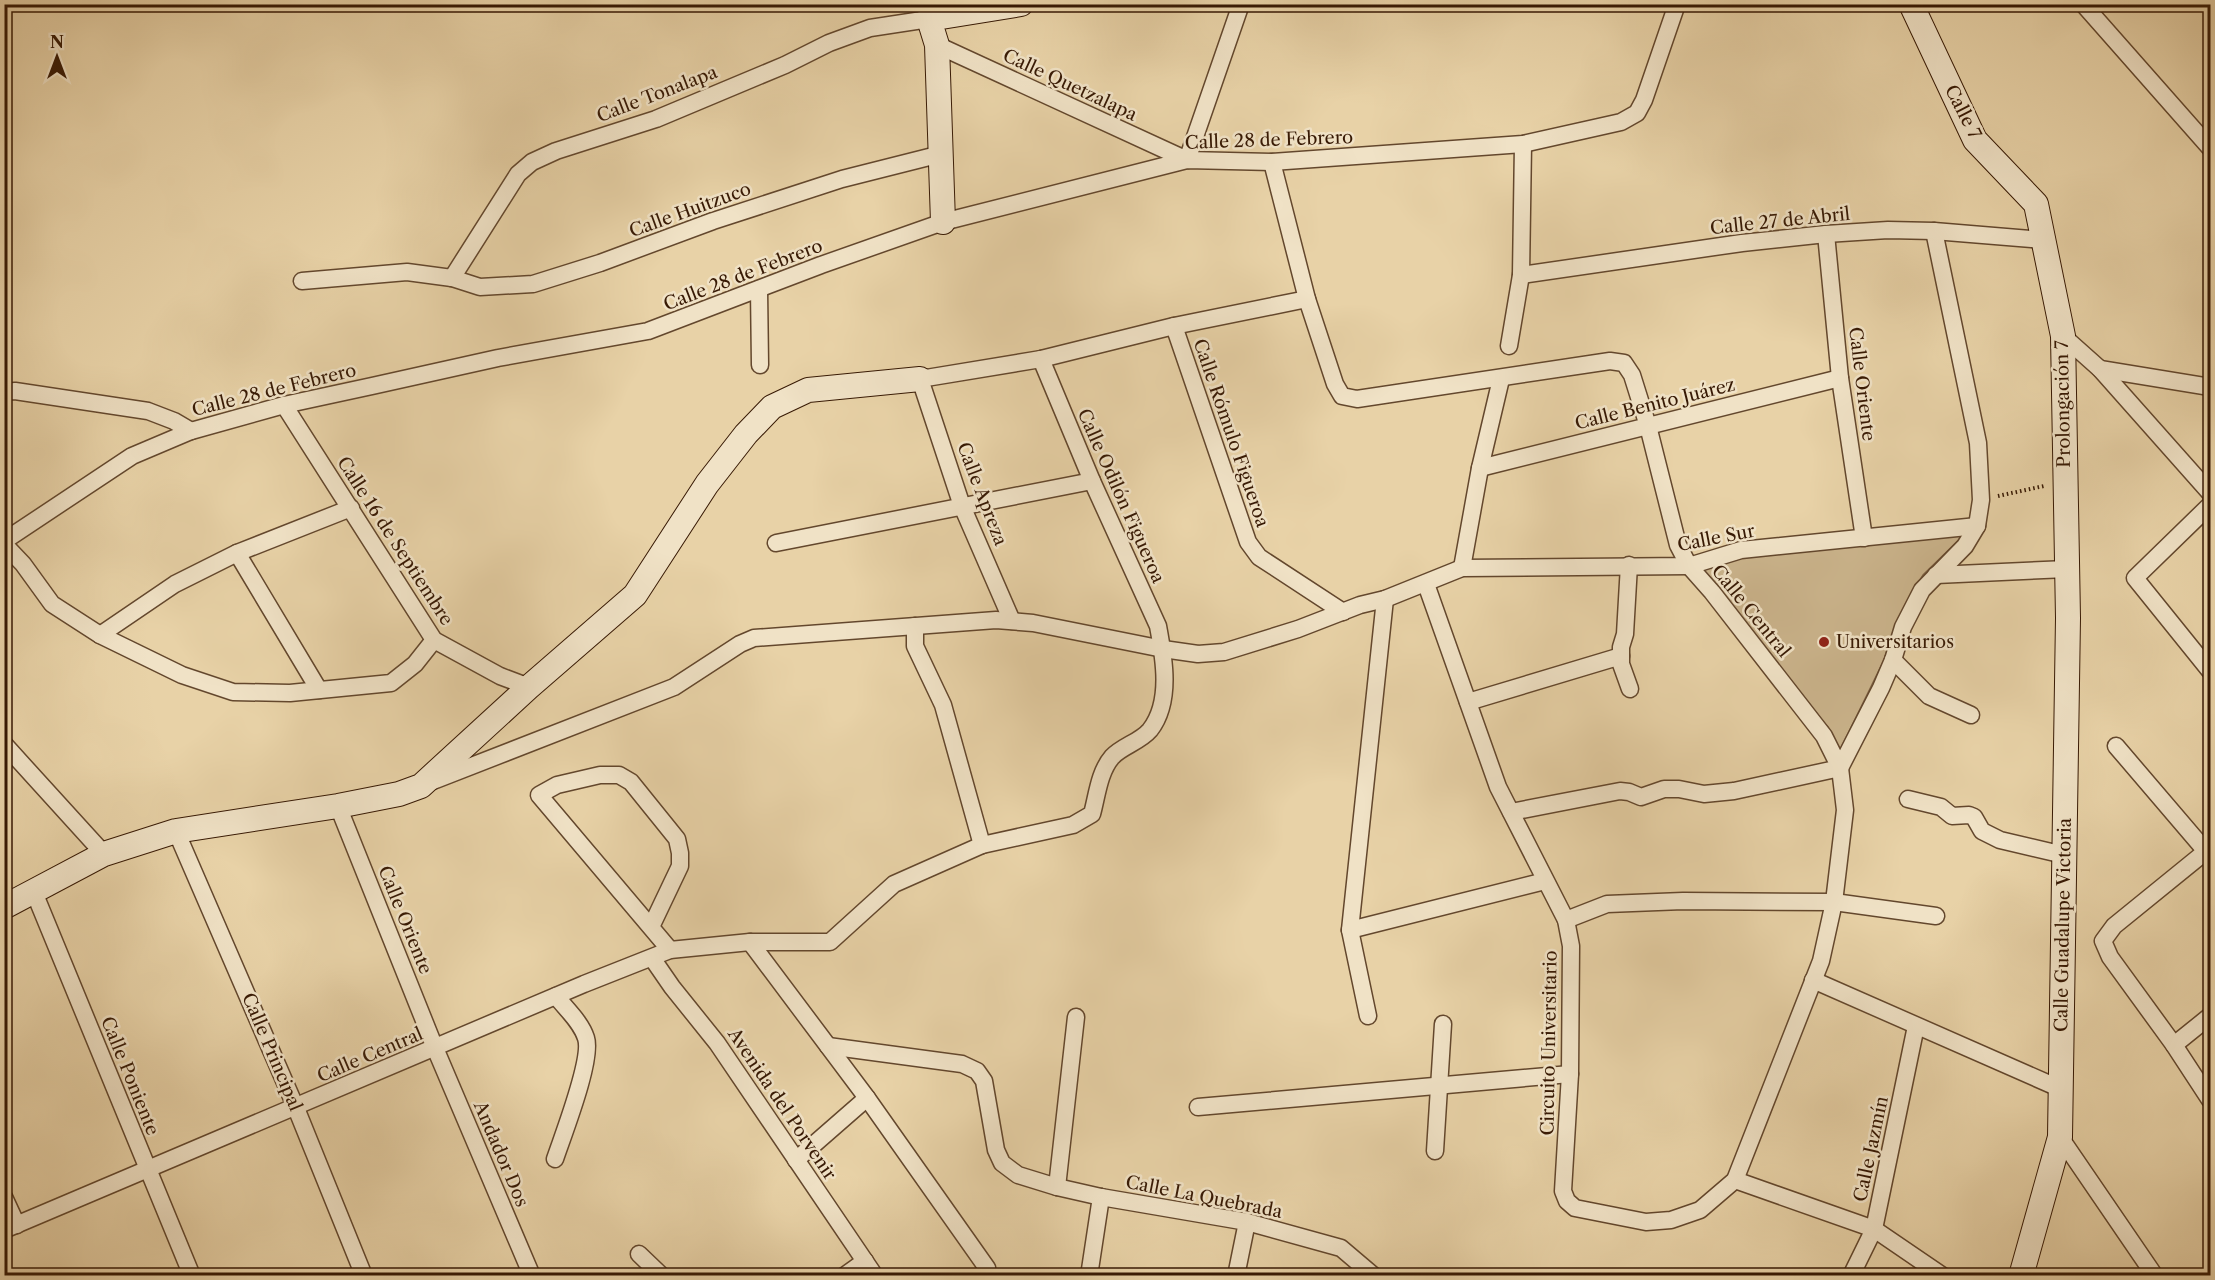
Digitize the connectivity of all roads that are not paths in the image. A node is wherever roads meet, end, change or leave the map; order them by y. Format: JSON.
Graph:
{"nodes":[{"id":1,"x":1021,"y":4,"type":"edge"},
{"id":2,"x":1241,"y":4,"type":"edge"},
{"id":3,"x":1677,"y":4,"type":"edge"},
{"id":4,"x":1911,"y":4,"type":"edge"},
{"id":5,"x":2083,"y":4,"type":"edge"},
{"id":6,"x":927,"y":12,"type":"edge"},
{"id":7,"x":937,"y":45,"type":"junction"},
{"id":8,"x":1523,"y":144,"type":"junction"},
{"id":9,"x":2211,"y":148,"type":"edge"},
{"id":10,"x":941,"y":154,"type":"junction"},
{"id":11,"x":1187,"y":160,"type":"junction"},
{"id":12,"x":1272,"y":162,"type":"junction"},
{"id":13,"x":943,"y":222,"type":"junction"},
{"id":14,"x":1934,"y":231,"type":"junction"},
{"id":15,"x":1827,"y":234,"type":"junction"},
{"id":16,"x":2044,"y":240,"type":"junction"},
{"id":17,"x":1521,"y":275,"type":"junction"},
{"id":18,"x":452,"y":278,"type":"junction"},
{"id":19,"x":302,"y":281,"type":"dead end"},
{"id":20,"x":759,"y":289,"type":"junction"},
{"id":21,"x":1307,"y":299,"type":"junction"},
{"id":22,"x":1174,"y":326,"type":"junction"},
{"id":23,"x":2062,"y":336,"type":"junction"},
{"id":24,"x":1509,"y":346,"type":"dead end"},
{"id":25,"x":1041,"y":359,"type":"junction"},
{"id":26,"x":760,"y":365,"type":"dead end"},
{"id":27,"x":2100,"y":369,"type":"junction"},
{"id":28,"x":1840,"y":378,"type":"junction"},
{"id":29,"x":920,"y":379,"type":"junction"},
{"id":30,"x":1501,"y":379,"type":"junction"},
{"id":31,"x":2211,"y":387,"type":"edge"},
{"id":32,"x":4,"y":392,"type":"edge"},
{"id":33,"x":284,"y":405,"type":"junction"},
{"id":34,"x":1648,"y":426,"type":"junction"},
{"id":35,"x":191,"y":431,"type":"junction"},
{"id":36,"x":1480,"y":468,"type":"junction"},
{"id":37,"x":1092,"y":481,"type":"junction"},
{"id":38,"x":2211,"y":493,"type":"edge"},
{"id":39,"x":2211,"y":506,"type":"edge"},
{"id":40,"x":962,"y":507,"type":"junction"},
{"id":41,"x":351,"y":508,"type":"junction"},
{"id":42,"x":1977,"y":526,"type":"junction"},
{"id":43,"x":1864,"y":538,"type":"junction"},
{"id":44,"x":4,"y":543,"type":"edge"},
{"id":45,"x":776,"y":543,"type":"dead end"},
{"id":46,"x":237,"y":553,"type":"junction"},
{"id":47,"x":1629,"y":565,"type":"junction"},
{"id":48,"x":1689,"y":566,"type":"junction"},
{"id":49,"x":1462,"y":568,"type":"junction"},
{"id":50,"x":2067,"y":569,"type":"junction"},
{"id":51,"x":1936,"y":575,"type":"junction"},
{"id":52,"x":1426,"y":584,"type":"junction"},
{"id":53,"x":1385,"y":599,"type":"junction"},
{"id":54,"x":1343,"y":612,"type":"junction"},
{"id":55,"x":1012,"y":621,"type":"junction"},
{"id":56,"x":915,"y":626,"type":"junction"},
{"id":57,"x":100,"y":635,"type":"junction"},
{"id":58,"x":434,"y":640,"type":"junction"},
{"id":59,"x":1163,"y":649,"type":"junction"},
{"id":60,"x":1621,"y":656,"type":"junction"},
{"id":61,"x":1893,"y":660,"type":"junction"},
{"id":62,"x":2211,"y":671,"type":"edge"},
{"id":63,"x":529,"y":687,"type":"junction"},
{"id":64,"x":1629,"y":689,"type":"dead end"},
{"id":65,"x":319,"y":690,"type":"junction"},
{"id":66,"x":1468,"y":702,"type":"junction"},
{"id":67,"x":1971,"y":715,"type":"dead end"},
{"id":68,"x":4,"y":744,"type":"edge"},
{"id":69,"x":2116,"y":746,"type":"dead end"},
{"id":70,"x":1840,"y":768,"type":"junction"},
{"id":71,"x":421,"y":786,"type":"junction"},
{"id":72,"x":1908,"y":799,"type":"dead end"},
{"id":73,"x":338,"y":806,"type":"junction"},
{"id":74,"x":1511,"y":812,"type":"junction"},
{"id":75,"x":176,"y":831,"type":"junction"},
{"id":76,"x":982,"y":845,"type":"junction"},
{"id":77,"x":2209,"y":852,"type":"edge"},
{"id":78,"x":104,"y":855,"type":"junction"},
{"id":79,"x":2064,"y":855,"type":"junction"},
{"id":80,"x":1545,"y":881,"type":"junction"},
{"id":81,"x":33,"y":891,"type":"junction"},
{"id":82,"x":1834,"y":902,"type":"junction"},
{"id":83,"x":4,"y":907,"type":"edge"},
{"id":84,"x":1936,"y":916,"type":"dead end"},
{"id":85,"x":1566,"y":920,"type":"junction"},
{"id":86,"x":651,"y":927,"type":"junction"},
{"id":87,"x":1350,"y":930,"type":"junction"},
{"id":88,"x":750,"y":942,"type":"junction"},
{"id":89,"x":670,"y":950,"type":"junction"},
{"id":90,"x":652,"y":958,"type":"junction"},
{"id":91,"x":1813,"y":980,"type":"junction"},
{"id":92,"x":556,"y":996,"type":"junction"},
{"id":93,"x":1368,"y":1016,"type":"dead end"},
{"id":94,"x":2211,"y":1016,"type":"edge"},
{"id":95,"x":1076,"y":1017,"type":"dead end"},
{"id":96,"x":1443,"y":1024,"type":"dead end"},
{"id":97,"x":1916,"y":1026,"type":"junction"},
{"id":98,"x":2174,"y":1045,"type":"junction"},
{"id":99,"x":828,"y":1046,"type":"junction"},
{"id":100,"x":435,"y":1048,"type":"junction"},
{"id":101,"x":1570,"y":1074,"type":"junction"},
{"id":102,"x":1439,"y":1085,"type":"junction"},
{"id":103,"x":2061,"y":1089,"type":"junction"},
{"id":104,"x":867,"y":1098,"type":"junction"},
{"id":105,"x":2211,"y":1100,"type":"edge"},
{"id":106,"x":1197,"y":1107,"type":"dead end"},
{"id":107,"x":296,"y":1108,"type":"junction"},
{"id":108,"x":2060,"y":1137,"type":"junction"},
{"id":109,"x":1436,"y":1151,"type":"dead end"},
{"id":110,"x":555,"y":1159,"type":"dead end"},
{"id":111,"x":796,"y":1160,"type":"junction"},
{"id":112,"x":147,"y":1169,"type":"junction"},
{"id":113,"x":1736,"y":1180,"type":"junction"},
{"id":114,"x":1057,"y":1187,"type":"junction"},
{"id":115,"x":4,"y":1197,"type":"edge"},
{"id":116,"x":1101,"y":1197,"type":"junction"},
{"id":117,"x":1247,"y":1222,"type":"junction"},
{"id":118,"x":11,"y":1227,"type":"edge"},
{"id":119,"x":1874,"y":1229,"type":"junction"},
{"id":120,"x":639,"y":1254,"type":"dead end"},
{"id":121,"x":865,"y":1261,"type":"junction"},
{"id":122,"x":360,"y":1274,"type":"edge"},
{"id":123,"x":192,"y":1275,"type":"edge"},
{"id":124,"x":531,"y":1275,"type":"edge"},
{"id":125,"x":662,"y":1275,"type":"edge"},
{"id":126,"x":844,"y":1275,"type":"edge"},
{"id":127,"x":875,"y":1275,"type":"edge"},
{"id":128,"x":982,"y":1275,"type":"edge"},
{"id":129,"x":1089,"y":1275,"type":"edge"},
{"id":130,"x":1236,"y":1275,"type":"edge"},
{"id":131,"x":1374,"y":1275,"type":"edge"},
{"id":132,"x":1851,"y":1275,"type":"edge"},
{"id":133,"x":1943,"y":1275,"type":"edge"},
{"id":134,"x":2020,"y":1275,"type":"edge"},
{"id":135,"x":2156,"y":1275,"type":"edge"}],
"edges":[{"from":1,"to":6,"type":"street"},
{"from":2,"to":11,"type":"street"},
{"from":3,"to":8,"type":"street","name":"Calle 28 de Febrero"},
{"from":4,"to":16,"type":"street","name":"Calle 7"},
{"from":5,"to":9,"type":"street"},
{"from":6,"to":7,"type":"street"},
{"from":6,"to":18,"type":"street","name":"Calle Tonalapa"},
{"from":7,"to":10,"type":"street"},
{"from":7,"to":11,"type":"street","name":"Calle Quetzalapa"},
{"from":8,"to":12,"type":"street","name":"Calle 28 de Febrero"},
{"from":8,"to":17,"type":"street"},
{"from":10,"to":13,"type":"street"},
{"from":10,"to":18,"type":"street","name":"Calle Huitzuco"},
{"from":11,"to":12,"type":"street","name":"Calle 28 de Febrero"},
{"from":11,"to":13,"type":"street","name":"Calle 28 de Febrero"},
{"from":12,"to":21,"type":"street"},
{"from":13,"to":20,"type":"street","name":"Calle 28 de Febrero"},
{"from":14,"to":15,"type":"street","name":"Calle 27 de Abril"},
{"from":14,"to":16,"type":"street","name":"Calle 27 de Abril"},
{"from":14,"to":42,"type":"street"},
{"from":15,"to":17,"type":"street","name":"Calle 27 de Abril"},
{"from":15,"to":28,"type":"street","name":"Calle Oriente"},
{"from":16,"to":23,"type":"street","name":"Prolongación 7"},
{"from":17,"to":24,"type":"street"},
{"from":18,"to":19,"type":"street","name":"Calle Huitzuco"},
{"from":20,"to":26,"type":"street"},
{"from":20,"to":33,"type":"street","name":"Calle 28 de Febrero"},
{"from":21,"to":22,"type":"street"},
{"from":21,"to":30,"type":"street"},
{"from":22,"to":25,"type":"street"},
{"from":22,"to":54,"type":"street","name":"Calle Rómulo Figueroa"},
{"from":23,"to":27,"type":"street"},
{"from":23,"to":50,"type":"street","name":"Prolongación 7"},
{"from":25,"to":29,"type":"street"},
{"from":25,"to":37,"type":"street","name":"Calle Odilón Figueroa"},
{"from":27,"to":31,"type":"street"},
{"from":27,"to":38,"type":"street"},
{"from":28,"to":34,"type":"street","name":"Calle Benito Juárez"},
{"from":28,"to":43,"type":"street","name":"Calle Oriente"},
{"from":29,"to":40,"type":"street","name":"Calle Apreza"},
{"from":29,"to":63,"type":"street"},
{"from":30,"to":34,"type":"street","name":"Calle Central"},
{"from":30,"to":36,"type":"street"},
{"from":32,"to":35,"type":"street"},
{"from":33,"to":35,"type":"street","name":"Calle 28 de Febrero"},
{"from":33,"to":41,"type":"street","name":"Calle 16 de Septiembre"},
{"from":34,"to":36,"type":"street","name":"Calle Benito Juárez"},
{"from":34,"to":48,"type":"street","name":"Calle Central"},
{"from":35,"to":44,"type":"street","name":"Calle 28 de Febrero"},
{"from":36,"to":49,"type":"street"},
{"from":37,"to":40,"type":"street"},
{"from":37,"to":59,"type":"street","name":"Calle Odilón Figueroa"},
{"from":39,"to":62,"type":"street"},
{"from":40,"to":45,"type":"street"},
{"from":40,"to":55,"type":"street","name":"Calle Apreza"},
{"from":41,"to":46,"type":"street"},
{"from":41,"to":58,"type":"street","name":"Calle 16 de Septiembre"},
{"from":42,"to":43,"type":"street","name":"Calle Sur"},
{"from":42,"to":51,"type":"street"},
{"from":43,"to":48,"type":"street","name":"Calle Sur"},
{"from":44,"to":57,"type":"street"},
{"from":46,"to":57,"type":"street"},
{"from":46,"to":65,"type":"street"},
{"from":47,"to":48,"type":"street","name":"Calle Sur"},
{"from":47,"to":49,"type":"street","name":"Calle Sur"},
{"from":47,"to":60,"type":"street"},
{"from":48,"to":70,"type":"street","name":"Calle Central"},
{"from":49,"to":52,"type":"street"},
{"from":50,"to":51,"type":"street"},
{"from":50,"to":79,"type":"street","name":"Calle Guadalupe Victoria"},
{"from":51,"to":61,"type":"street"},
{"from":52,"to":53,"type":"street"},
{"from":52,"to":66,"type":"street","name":"Circuito Universitario"},
{"from":53,"to":54,"type":"street"},
{"from":53,"to":87,"type":"street"},
{"from":54,"to":59,"type":"street"},
{"from":55,"to":56,"type":"street"},
{"from":55,"to":59,"type":"street"},
{"from":56,"to":71,"type":"street"},
{"from":56,"to":76,"type":"street"},
{"from":57,"to":65,"type":"street"},
{"from":58,"to":63,"type":"street","name":"Calle 16 de Septiembre"},
{"from":58,"to":65,"type":"street"},
{"from":59,"to":76,"type":"street","name":"Calle Odilón Figueroa"},
{"from":60,"to":64,"type":"street"},
{"from":60,"to":66,"type":"street"},
{"from":61,"to":67,"type":"street"},
{"from":61,"to":70,"type":"street"},
{"from":63,"to":71,"type":"street"},
{"from":66,"to":74,"type":"street","name":"Circuito Universitario"},
{"from":68,"to":78,"type":"street"},
{"from":69,"to":77,"type":"street"},
{"from":70,"to":74,"type":"street"},
{"from":70,"to":82,"type":"street"},
{"from":71,"to":73,"type":"street"},
{"from":72,"to":79,"type":"street"},
{"from":73,"to":75,"type":"street"},
{"from":73,"to":100,"type":"street","name":"Calle Oriente"},
{"from":74,"to":80,"type":"street","name":"Circuito Universitario"},
{"from":75,"to":78,"type":"street"},
{"from":75,"to":107,"type":"street","name":"Calle Principal"},
{"from":76,"to":88,"type":"street","name":"Calle Central"},
{"from":77,"to":98,"type":"street"},
{"from":78,"to":81,"type":"street"},
{"from":79,"to":103,"type":"street","name":"Calle Guadalupe Victoria"},
{"from":80,"to":85,"type":"street","name":"Circuito Universitario"},
{"from":80,"to":87,"type":"street"},
{"from":81,"to":83,"type":"street"},
{"from":81,"to":112,"type":"street","name":"Calle Poniente"},
{"from":82,"to":84,"type":"street"},
{"from":82,"to":85,"type":"street"},
{"from":82,"to":91,"type":"street"},
{"from":85,"to":101,"type":"street","name":"Circuito Universitario"},
{"from":86,"to":86,"type":"street"},
{"from":86,"to":89,"type":"street"},
{"from":87,"to":93,"type":"street"},
{"from":88,"to":89,"type":"street","name":"Calle Central"},
{"from":88,"to":99,"type":"street"},
{"from":89,"to":90,"type":"street","name":"Calle Central"},
{"from":90,"to":92,"type":"street","name":"Calle Central"},
{"from":90,"to":111,"type":"street","name":"Avenida del Porvenir"},
{"from":91,"to":97,"type":"street"},
{"from":91,"to":113,"type":"street"},
{"from":92,"to":100,"type":"street","name":"Calle Central"},
{"from":92,"to":110,"type":"street"},
{"from":94,"to":98,"type":"street"},
{"from":95,"to":114,"type":"street"},
{"from":96,"to":102,"type":"street"},
{"from":97,"to":103,"type":"street"},
{"from":97,"to":119,"type":"street","name":"Calle Jazmín"},
{"from":98,"to":105,"type":"street"},
{"from":99,"to":104,"type":"street"},
{"from":99,"to":114,"type":"street","name":"Calle La Quebrada"},
{"from":100,"to":107,"type":"street","name":"Calle Central"},
{"from":100,"to":124,"type":"street","name":"Andador Dos"},
{"from":101,"to":102,"type":"street"},
{"from":101,"to":113,"type":"street","name":"Circuito Universitario"},
{"from":102,"to":106,"type":"street"},
{"from":102,"to":109,"type":"street"},
{"from":103,"to":108,"type":"street","name":"Calle Guadalupe Victoria"},
{"from":104,"to":111,"type":"street"},
{"from":104,"to":128,"type":"street"},
{"from":107,"to":112,"type":"street","name":"Calle Central"},
{"from":107,"to":122,"type":"street","name":"Calle Principal"},
{"from":108,"to":134,"type":"street","name":"Calle Guadalupe Victoria"},
{"from":108,"to":135,"type":"street"},
{"from":111,"to":121,"type":"street","name":"Avenida del Porvenir"},
{"from":112,"to":118,"type":"street","name":"Calle Central"},
{"from":112,"to":123,"type":"street","name":"Calle Poniente"},
{"from":113,"to":119,"type":"street"},
{"from":114,"to":116,"type":"street","name":"Calle La Quebrada"},
{"from":115,"to":118,"type":"street"},
{"from":116,"to":117,"type":"street","name":"Calle La Quebrada"},
{"from":116,"to":129,"type":"street"},
{"from":117,"to":130,"type":"street"},
{"from":117,"to":131,"type":"street","name":"Calle La Quebrada"},
{"from":119,"to":132,"type":"street","name":"Calle Jazmín"},
{"from":119,"to":133,"type":"street"},
{"from":120,"to":125,"type":"street"},
{"from":121,"to":126,"type":"street"},
{"from":121,"to":127,"type":"street","name":"Avenida del Porvenir"}]}
